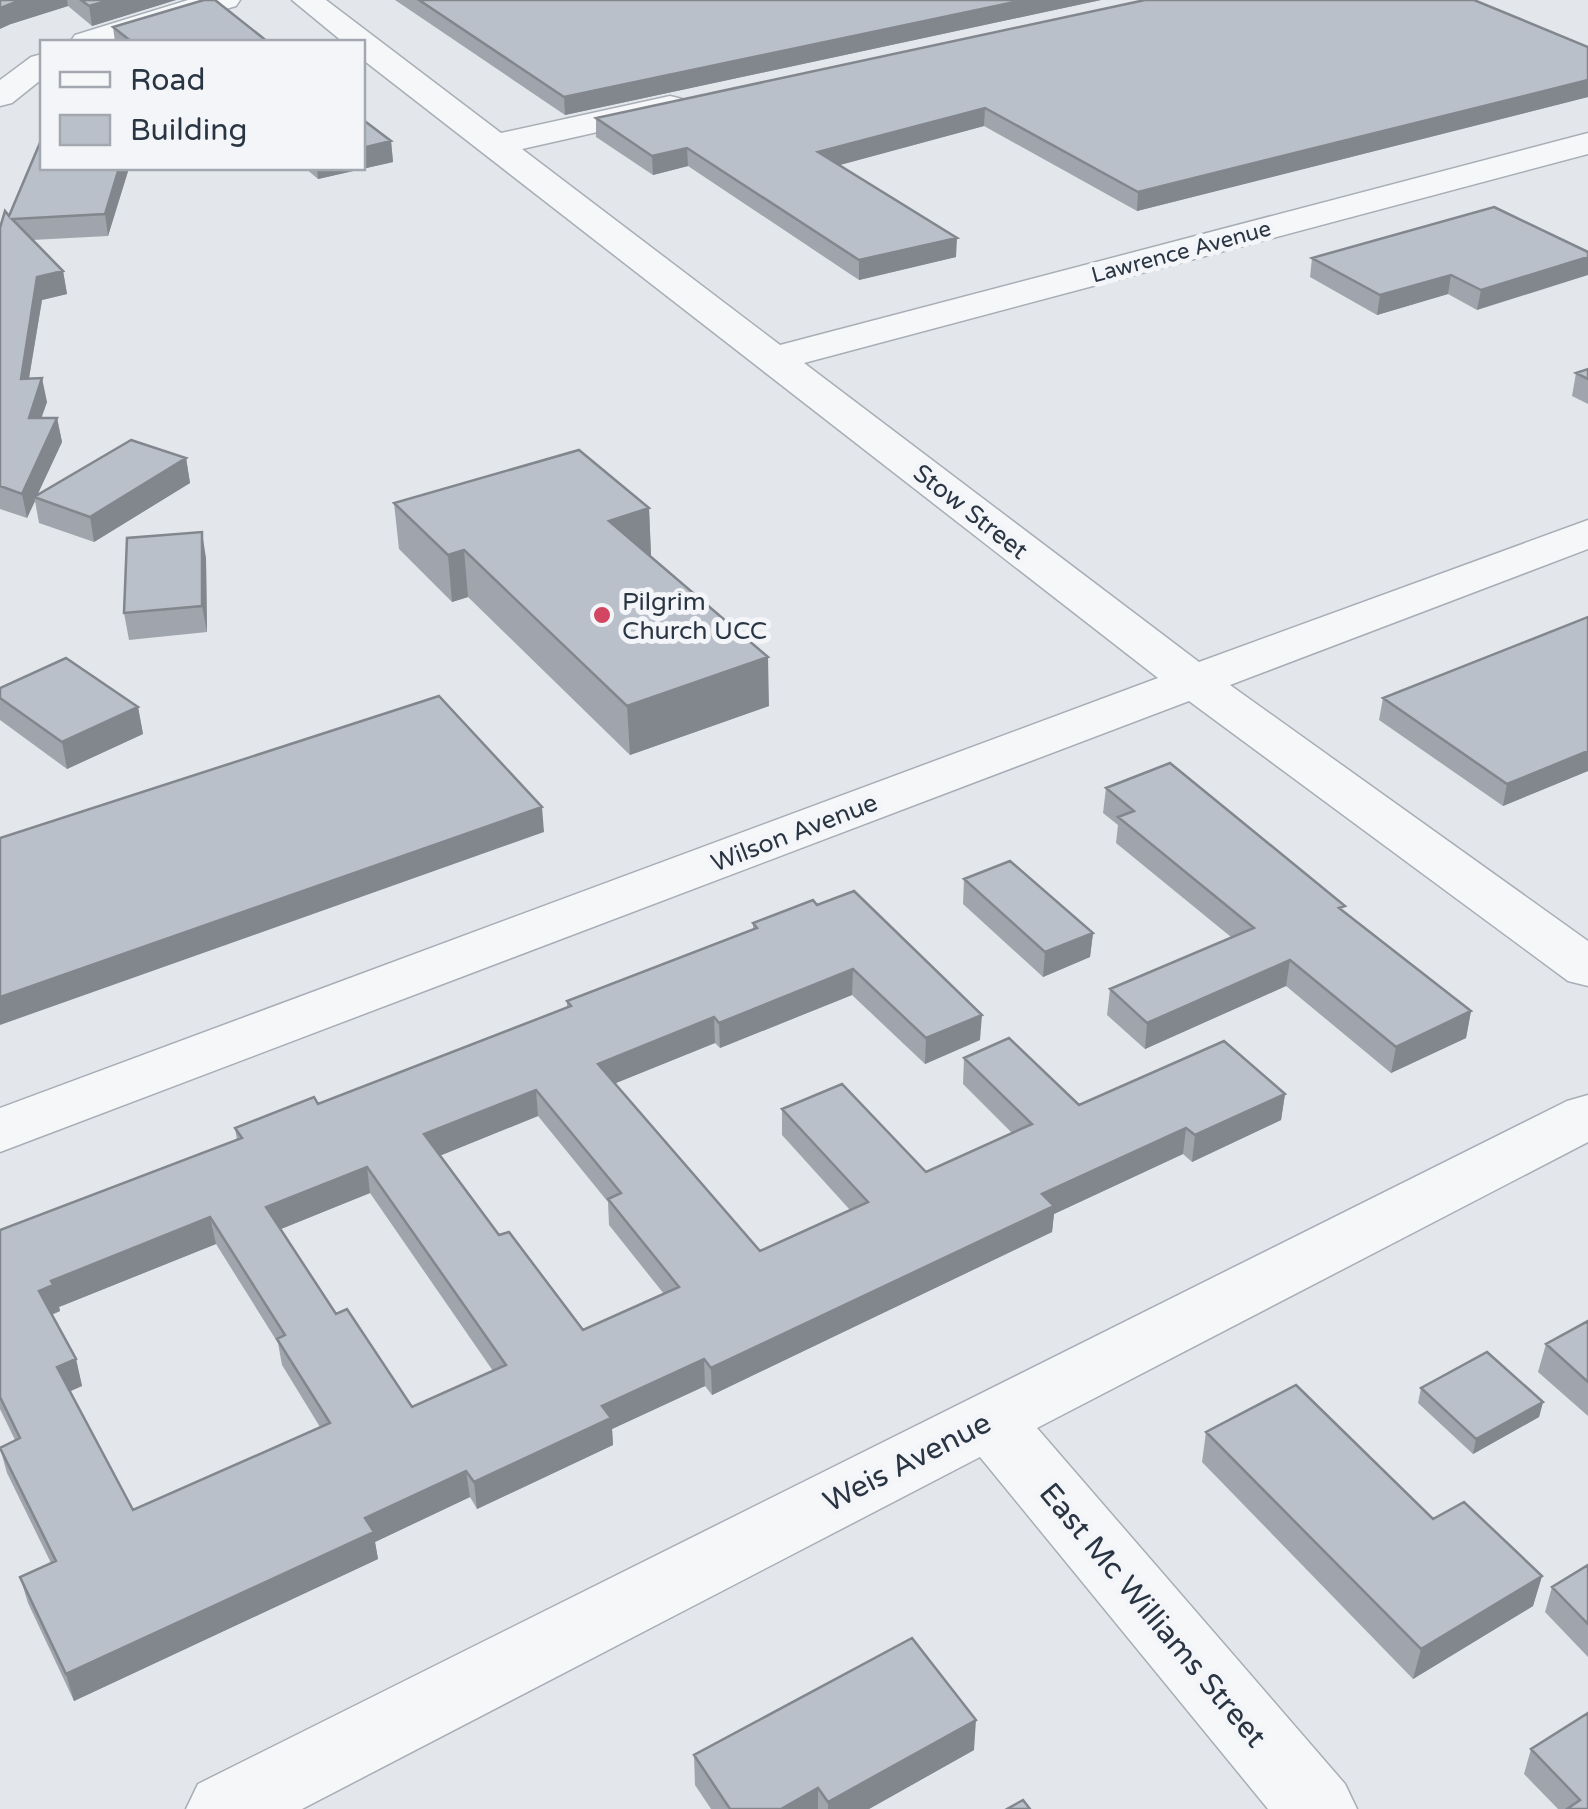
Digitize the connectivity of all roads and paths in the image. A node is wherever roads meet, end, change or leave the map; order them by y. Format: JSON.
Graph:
{"nodes":[{"id":1,"x":225,"y":0,"type":"edge"},
{"id":2,"x":308,"y":0,"type":"edge"},
{"id":3,"x":92,"y":40,"type":"edge"},
{"id":4,"x":358,"y":40,"type":"edge"},
{"id":5,"x":365,"y":45,"type":"edge"},
{"id":6,"x":40,"y":66,"type":"edge"},
{"id":7,"x":0,"y":96,"type":"edge"},
{"id":8,"x":704,"y":99,"type":"edge"},
{"id":9,"x":1588,"y":143,"type":"edge"},
{"id":10,"x":493,"y":144,"type":"junction"},
{"id":11,"x":773,"y":360,"type":"junction"},
{"id":12,"x":1588,"y":533,"type":"edge"},
{"id":13,"x":1192,"y":682,"type":"junction"},
{"id":14,"x":1588,"y":968,"type":"edge"},
{"id":15,"x":1588,"y":1116,"type":"edge"},
{"id":16,"x":0,"y":1131,"type":"edge"},
{"id":17,"x":989,"y":1420,"type":"junction"},
{"id":18,"x":226,"y":1809,"type":"edge"},
{"id":19,"x":1317,"y":1809,"type":"edge"}],
"edges":[{"from":1,"to":3,"type":"street"},
{"from":2,"to":4,"type":"street","name":"Stow Street"},
{"from":5,"to":10,"type":"street","name":"Stow Street"},
{"from":6,"to":7,"type":"street"},
{"from":8,"to":10,"type":"street"},
{"from":9,"to":11,"type":"street","name":"Lawrence Avenue"},
{"from":10,"to":11,"type":"street","name":"Stow Street"},
{"from":11,"to":13,"type":"street","name":"Stow Street"},
{"from":12,"to":13,"type":"street","name":"Wilson Avenue"},
{"from":13,"to":14,"type":"street","name":"Stow Street"},
{"from":13,"to":16,"type":"street","name":"Wilson Avenue"},
{"from":15,"to":17,"type":"street","name":"Weis Avenue"},
{"from":17,"to":18,"type":"street","name":"Weis Avenue"},
{"from":17,"to":19,"type":"street","name":"East Mc Williams Street"}]}
